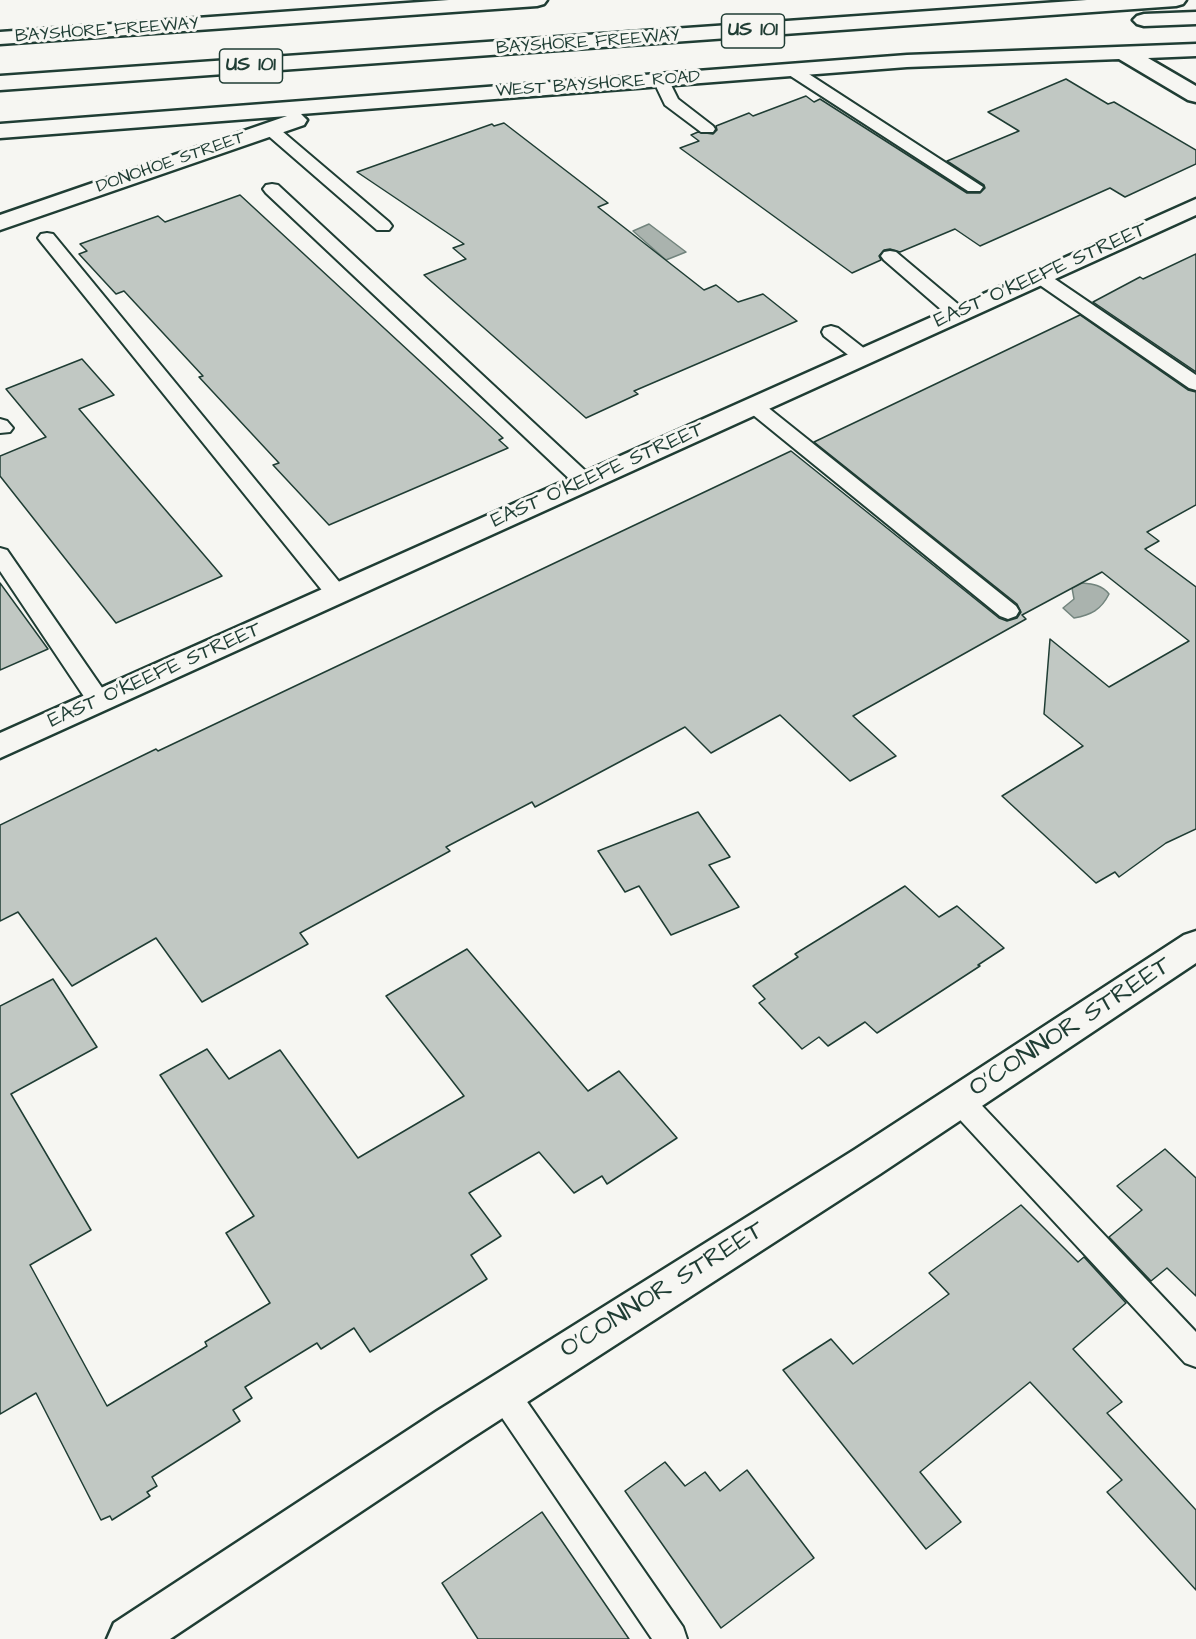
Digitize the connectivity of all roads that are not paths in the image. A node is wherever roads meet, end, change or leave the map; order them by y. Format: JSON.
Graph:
{"nodes":[{"id":1,"x":277,"y":0,"type":"edge"},
{"id":2,"x":537,"y":0,"type":"edge"},
{"id":3,"x":1176,"y":0,"type":"edge"},
{"id":4,"x":1005,"y":14,"type":"junction"},
{"id":5,"x":1196,"y":18,"type":"edge"},
{"id":6,"x":0,"y":38,"type":"edge"},
{"id":7,"x":1196,"y":50,"type":"edge"},
{"id":8,"x":1123,"y":53,"type":"junction"},
{"id":9,"x":792,"y":70,"type":"junction"},
{"id":10,"x":662,"y":80,"type":"junction"},
{"id":11,"x":0,"y":84,"type":"edge"},
{"id":12,"x":1196,"y":94,"type":"edge"},
{"id":13,"x":343,"y":105,"type":"junction"},
{"id":14,"x":270,"y":129,"type":"junction"},
{"id":15,"x":706,"y":129,"type":"dead end"},
{"id":16,"x":0,"y":131,"type":"edge"},
{"id":17,"x":974,"y":187,"type":"dead end"},
{"id":18,"x":272,"y":189,"type":"dead end"},
{"id":19,"x":1196,"y":206,"type":"edge"},
{"id":20,"x":0,"y":223,"type":"edge"},
{"id":21,"x":383,"y":226,"type":"dead end"},
{"id":22,"x":47,"y":238,"type":"dead end"},
{"id":23,"x":890,"y":256,"type":"dead end"},
{"id":24,"x":1040,"y":277,"type":"junction"},
{"id":25,"x":958,"y":314,"type":"junction"},
{"id":26,"x":831,"y":332,"type":"dead end"},
{"id":27,"x":863,"y":357,"type":"junction"},
{"id":28,"x":1196,"y":384,"type":"edge"},
{"id":29,"x":754,"y":406,"type":"junction"},
{"id":30,"x":585,"y":482,"type":"junction"},
{"id":31,"x":0,"y":555,"type":"edge"},
{"id":32,"x":337,"y":594,"type":"junction"},
{"id":33,"x":1008,"y":611,"type":"dead end"},
{"id":34,"x":99,"y":701,"type":"junction"},
{"id":35,"x":0,"y":746,"type":"edge"},
{"id":36,"x":1196,"y":945,"type":"edge"},
{"id":37,"x":960,"y":1101,"type":"junction"},
{"id":38,"x":1196,"y":1353,"type":"edge"},
{"id":39,"x":503,"y":1394,"type":"junction"},
{"id":40,"x":130,"y":1639,"type":"edge"},
{"id":41,"x":671,"y":1639,"type":"edge"}],
"edges":[{"from":1,"to":6,"type":"main road"},
{"from":2,"to":6,"type":"main road","name":"BAYSHORE FREEWAY","number":"US 101"},
{"from":3,"to":4,"type":"main road","name":"BAYSHORE FREEWAY","number":"US 101"},
{"from":4,"to":5,"type":"main road"},
{"from":4,"to":11,"type":"main road","name":"BAYSHORE FREEWAY","number":"US 101"},
{"from":7,"to":8,"type":"main road","name":"WEST BAYSHORE ROAD"},
{"from":8,"to":9,"type":"main road","name":"WEST BAYSHORE ROAD"},
{"from":8,"to":12,"type":"main road"},
{"from":9,"to":10,"type":"main road","name":"WEST BAYSHORE ROAD"},
{"from":9,"to":17,"type":"lane"},
{"from":10,"to":13,"type":"main road","name":"WEST BAYSHORE ROAD"},
{"from":10,"to":15,"type":"lane"},
{"from":13,"to":14,"type":"main road","name":"DONOHOE STREET"},
{"from":13,"to":16,"type":"main road","name":"WEST BAYSHORE ROAD"},
{"from":14,"to":20,"type":"main road","name":"DONOHOE STREET"},
{"from":14,"to":21,"type":"lane"},
{"from":18,"to":30,"type":"lane"},
{"from":19,"to":24,"type":"main road","name":"EAST O'KEEFE STREET"},
{"from":22,"to":32,"type":"lane"},
{"from":23,"to":25,"type":"lane"},
{"from":24,"to":25,"type":"main road","name":"EAST O'KEEFE STREET"},
{"from":24,"to":28,"type":"lane"},
{"from":25,"to":27,"type":"main road","name":"EAST O'KEEFE STREET"},
{"from":26,"to":27,"type":"lane"},
{"from":27,"to":29,"type":"main road","name":"EAST O'KEEFE STREET"},
{"from":29,"to":30,"type":"main road","name":"EAST O'KEEFE STREET"},
{"from":29,"to":33,"type":"lane"},
{"from":30,"to":32,"type":"main road","name":"EAST O'KEEFE STREET"},
{"from":31,"to":34,"type":"lane"},
{"from":32,"to":34,"type":"main road","name":"EAST O'KEEFE STREET"},
{"from":34,"to":35,"type":"main road","name":"EAST O'KEEFE STREET"},
{"from":36,"to":37,"type":"main road","name":"O'CONNOR STREET"},
{"from":37,"to":38,"type":"lane"},
{"from":37,"to":39,"type":"main road","name":"O'CONNOR STREET"},
{"from":39,"to":40,"type":"main road","name":"O'CONNOR STREET"},
{"from":39,"to":41,"type":"lane"}]}
